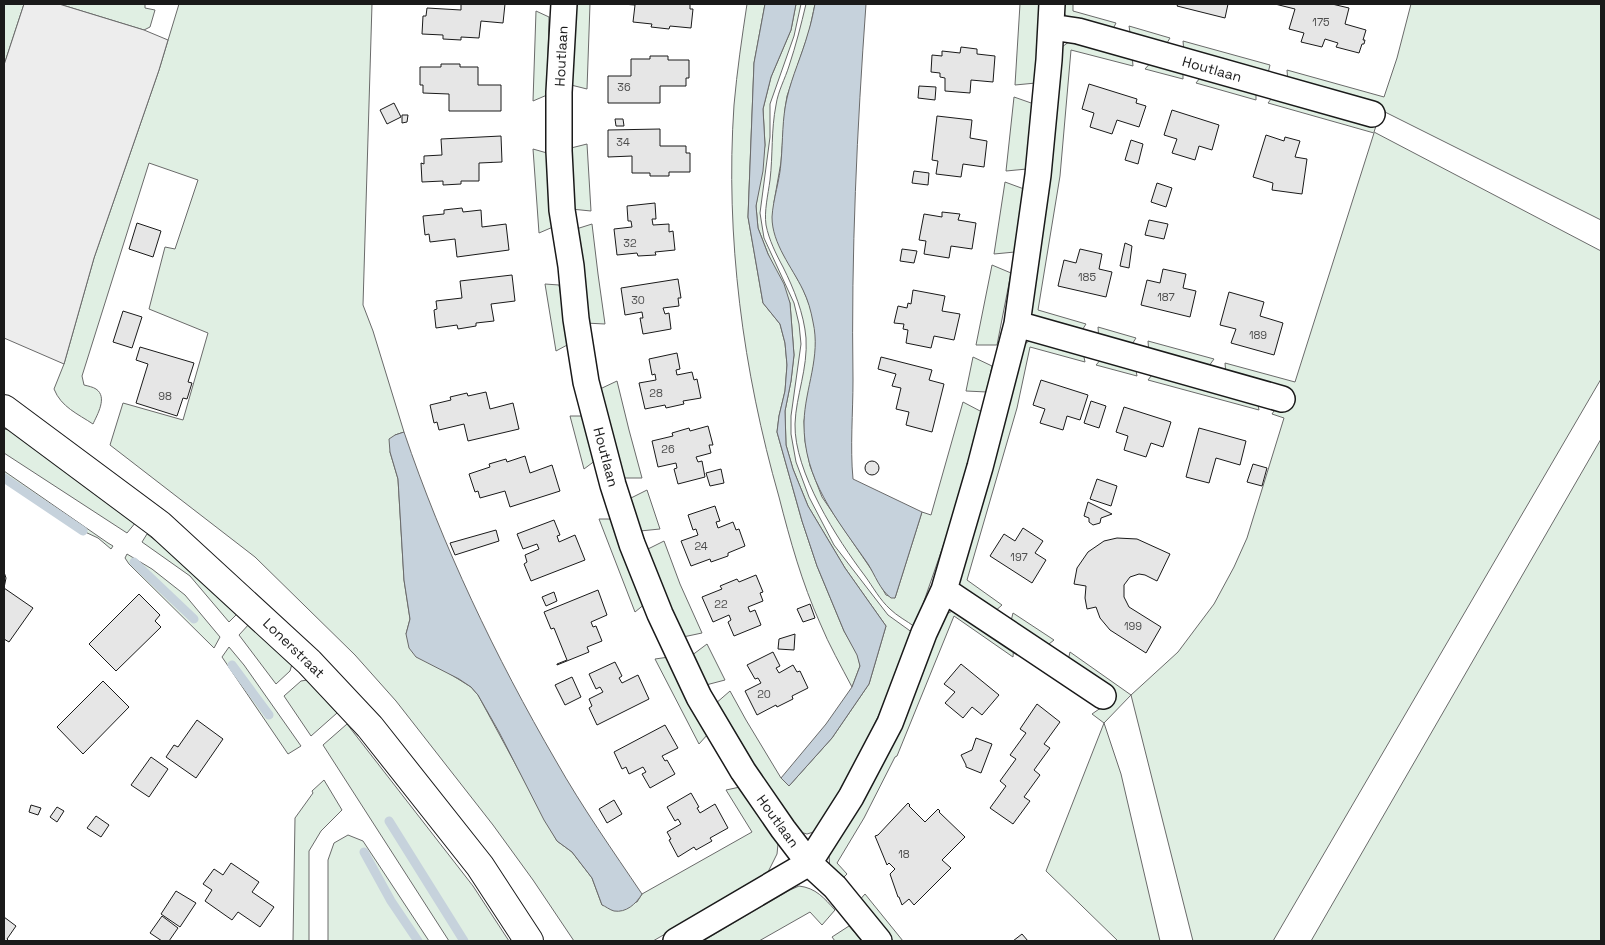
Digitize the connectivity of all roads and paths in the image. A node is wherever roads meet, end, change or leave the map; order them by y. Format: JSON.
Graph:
{"nodes":[{"id":1,"x":564,"y":4,"type":"edge"},
{"id":2,"x":1052,"y":15,"type":"edge"},
{"id":3,"x":1372,"y":114,"type":"dead end"},
{"id":4,"x":1016,"y":324,"type":"junction"},
{"id":5,"x":1282,"y":399,"type":"dead end"},
{"id":6,"x":4,"y":409,"type":"edge"},
{"id":7,"x":944,"y":590,"type":"junction"},
{"id":8,"x":1103,"y":696,"type":"dead end"},
{"id":9,"x":810,"y":863,"type":"junction"},
{"id":10,"x":529,"y":941,"type":"edge"},
{"id":11,"x":676,"y":941,"type":"edge"},
{"id":12,"x":879,"y":941,"type":"edge"}],
"edges":[{"from":1,"to":9,"type":"street","name":"Houtlaan"},
{"from":2,"to":3,"type":"street","name":"Houtlaan"},
{"from":2,"to":4,"type":"street","name":"Houtlaan"},
{"from":4,"to":5,"type":"street"},
{"from":4,"to":7,"type":"street","name":"Houtlaan"},
{"from":6,"to":10,"type":"street","name":"Lonerstraat"},
{"from":7,"to":8,"type":"street"},
{"from":7,"to":9,"type":"street","name":"Houtlaan"},
{"from":9,"to":11,"type":"street","name":"Houtlaan"},
{"from":9,"to":12,"type":"street","name":"Houtlaan"}]}
